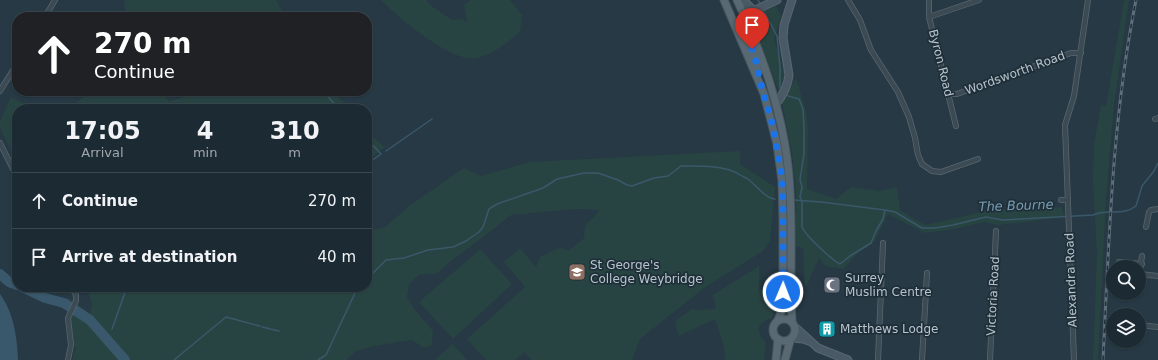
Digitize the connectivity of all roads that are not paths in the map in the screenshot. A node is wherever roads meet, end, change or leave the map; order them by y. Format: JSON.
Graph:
{"nodes":[{"id":1,"x":55,"y":0,"type":"edge"},
{"id":2,"x":724,"y":0,"type":"edge"},
{"id":3,"x":737,"y":0,"type":"edge"},
{"id":4,"x":743,"y":0,"type":"edge"},
{"id":5,"x":777,"y":0,"type":"edge"},
{"id":6,"x":792,"y":0,"type":"edge"},
{"id":7,"x":848,"y":0,"type":"edge"},
{"id":8,"x":929,"y":0,"type":"edge"},
{"id":9,"x":979,"y":0,"type":"edge"},
{"id":10,"x":1088,"y":0,"type":"edge"},
{"id":11,"x":759,"y":8,"type":"junction"},
{"id":12,"x":48,"y":12,"type":"edge"},
{"id":13,"x":744,"y":15,"type":"junction"},
{"id":14,"x":929,"y":17,"type":"junction"},
{"id":15,"x":1081,"y":52,"type":"junction"},
{"id":16,"x":12,"y":72,"type":"edge"},
{"id":17,"x":760,"y":81,"type":"junction"},
{"id":18,"x":0,"y":92,"type":"edge"},
{"id":19,"x":948,"y":94,"type":"junction"},
{"id":20,"x":776,"y":104,"type":"junction"},
{"id":21,"x":956,"y":126,"type":"dead end"},
{"id":22,"x":0,"y":143,"type":"edge"},
{"id":23,"x":978,"y":159,"type":"dead end"},
{"id":24,"x":12,"y":167,"type":"edge"},
{"id":25,"x":1068,"y":197,"type":"junction"},
{"id":26,"x":1061,"y":200,"type":"dead end"},
{"id":27,"x":1158,"y":209,"type":"edge"},
{"id":28,"x":1146,"y":227,"type":"dead end"},
{"id":29,"x":996,"y":231,"type":"dead end"},
{"id":30,"x":883,"y":243,"type":"dead end"},
{"id":31,"x":1142,"y":256,"type":"dead end"},
{"id":32,"x":1142,"y":260,"type":"edge"},
{"id":33,"x":927,"y":273,"type":"dead end"},
{"id":34,"x":1146,"y":275,"type":"edge"},
{"id":35,"x":1158,"y":276,"type":"edge"},
{"id":36,"x":74,"y":292,"type":"edge"},
{"id":37,"x":778,"y":320,"type":"junction"},
{"id":38,"x":793,"y":324,"type":"junction"},
{"id":39,"x":1146,"y":326,"type":"edge"},
{"id":40,"x":1158,"y":327,"type":"edge"},
{"id":41,"x":778,"y":339,"type":"junction"},
{"id":42,"x":791,"y":339,"type":"junction"},
{"id":43,"x":810,"y":341,"type":"junction"},
{"id":44,"x":68,"y":360,"type":"edge"},
{"id":45,"x":776,"y":360,"type":"edge"},
{"id":46,"x":785,"y":360,"type":"edge"},
{"id":47,"x":848,"y":360,"type":"edge"},
{"id":48,"x":878,"y":360,"type":"edge"},
{"id":49,"x":922,"y":360,"type":"edge"},
{"id":50,"x":990,"y":360,"type":"edge"},
{"id":51,"x":1074,"y":360,"type":"edge"}],
"edges":[{"from":1,"to":12,"type":"street"},
{"from":2,"to":17,"type":"main road"},
{"from":3,"to":13,"type":"main road"},
{"from":4,"to":11,"type":"street"},
{"from":5,"to":11,"type":"street"},
{"from":6,"to":20,"type":"street"},
{"from":7,"to":23,"type":"street"},
{"from":8,"to":14,"type":"street","name":"Byron Road"},
{"from":9,"to":14,"type":"street"},
{"from":10,"to":15,"type":"street","name":"Alexandra Road"},
{"from":11,"to":13,"type":"street"},
{"from":13,"to":17,"type":"main road"},
{"from":13,"to":20,"type":"main road"},
{"from":14,"to":19,"type":"street","name":"Byron Road"},
{"from":15,"to":19,"type":"street","name":"Wordsworth Road"},
{"from":15,"to":25,"type":"street","name":"Alexandra Road"},
{"from":16,"to":18,"type":"street"},
{"from":17,"to":37,"type":"main road"},
{"from":19,"to":21,"type":"street","name":"Byron Road"},
{"from":20,"to":38,"type":"main road"},
{"from":22,"to":24,"type":"street"},
{"from":25,"to":26,"type":"street"},
{"from":25,"to":51,"type":"street","name":"Alexandra Road"},
{"from":27,"to":28,"type":"street"},
{"from":29,"to":50,"type":"street","name":"Victoria Road"},
{"from":30,"to":48,"type":"street"},
{"from":31,"to":32,"type":"street"},
{"from":33,"to":49,"type":"street"},
{"from":34,"to":35,"type":"street"},
{"from":36,"to":44,"type":"street"},
{"from":37,"to":38,"type":"main road"},
{"from":37,"to":41,"type":"main road"},
{"from":38,"to":42,"type":"main road"},
{"from":38,"to":43,"type":"street"},
{"from":39,"to":40,"type":"street"},
{"from":41,"to":42,"type":"main road"},
{"from":41,"to":45,"type":"main road"},
{"from":42,"to":43,"type":"street"},
{"from":42,"to":46,"type":"main road"},
{"from":43,"to":47,"type":"street"}]}
